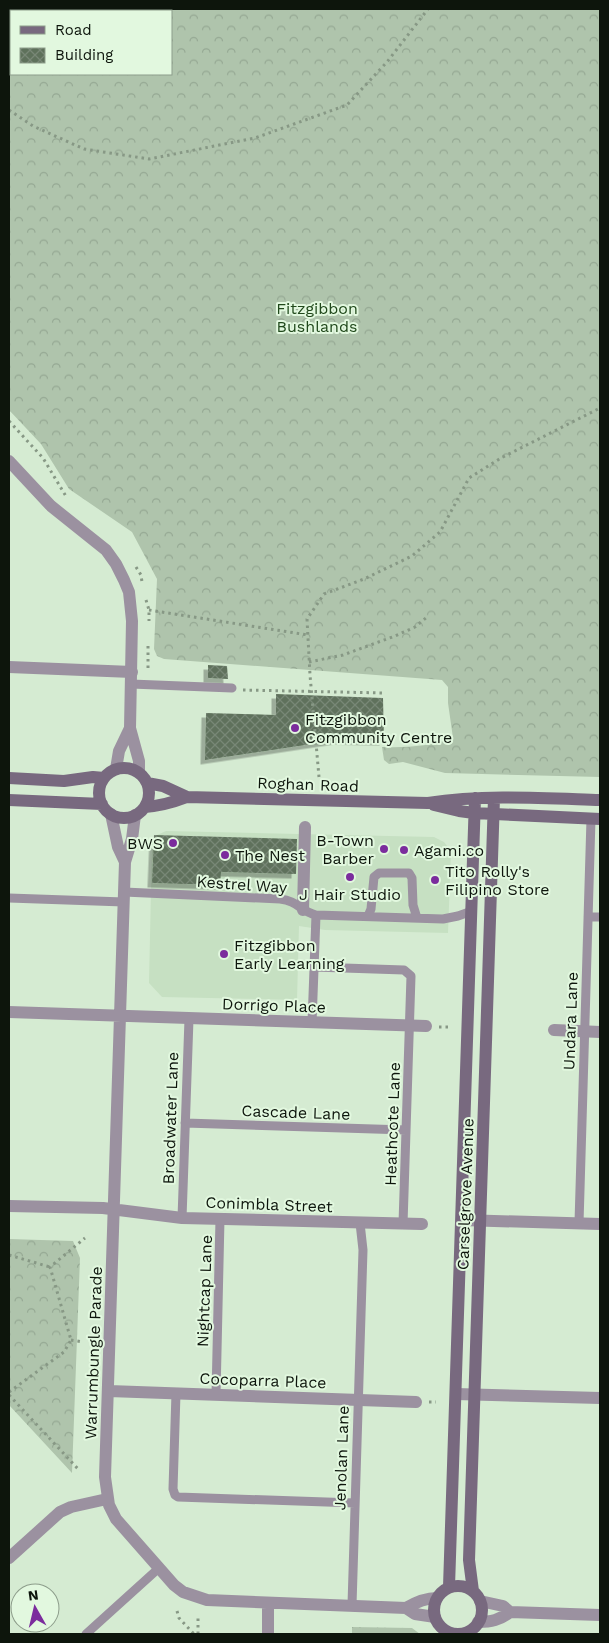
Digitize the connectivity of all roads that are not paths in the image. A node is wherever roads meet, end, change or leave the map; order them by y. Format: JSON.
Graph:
{"nodes":[{"id":1,"x":9,"y":461,"type":"edge"},
{"id":2,"x":9,"y":668,"type":"edge"},
{"id":3,"x":132,"y":678,"type":"junction"},
{"id":4,"x":236,"y":689,"type":"road end"},
{"id":5,"x":130,"y":728,"type":"junction"},
{"id":6,"x":116,"y":770,"type":"junction"},
{"id":7,"x":139,"y":772,"type":"junction"},
{"id":8,"x":9,"y":778,"type":"edge"},
{"id":9,"x":104,"y":778,"type":"junction"},
{"id":10,"x":147,"y":783,"type":"junction"},
{"id":11,"x":188,"y":797,"type":"junction"},
{"id":12,"x":475,"y":798,"type":"junction"},
{"id":13,"x":494,"y":798,"type":"junction"},
{"id":14,"x":9,"y":800,"type":"edge"},
{"id":15,"x":600,"y":800,"type":"edge"},
{"id":16,"x":428,"y":804,"type":"junction"},
{"id":17,"x":145,"y":807,"type":"junction"},
{"id":18,"x":106,"y":809,"type":"junction"},
{"id":19,"x":474,"y":813,"type":"junction"},
{"id":20,"x":494,"y":814,"type":"junction"},
{"id":21,"x":135,"y":815,"type":"junction"},
{"id":22,"x":596,"y":819,"type":"edge"},
{"id":23,"x":305,"y":827,"type":"dead end"},
{"id":24,"x":125,"y":862,"type":"junction"},
{"id":25,"x":124,"y":897,"type":"junction"},
{"id":26,"x":9,"y":898,"type":"edge"},
{"id":27,"x":303,"y":910,"type":"junction"},
{"id":28,"x":472,"y":911,"type":"junction"},
{"id":29,"x":316,"y":915,"type":"junction"},
{"id":30,"x":368,"y":916,"type":"junction"},
{"id":31,"x":588,"y":917,"type":"junction"},
{"id":32,"x":600,"y":917,"type":"edge"},
{"id":33,"x":417,"y":918,"type":"junction"},
{"id":34,"x":314,"y":967,"type":"junction"},
{"id":35,"x":9,"y":1012,"type":"edge"},
{"id":36,"x":120,"y":1016,"type":"junction"},
{"id":37,"x":189,"y":1019,"type":"junction"},
{"id":38,"x":312,"y":1023,"type":"junction"},
{"id":39,"x":410,"y":1026,"type":"junction"},
{"id":40,"x":426,"y":1026,"type":"dead end"},
{"id":41,"x":554,"y":1030,"type":"dead end"},
{"id":42,"x":585,"y":1031,"type":"junction"},
{"id":43,"x":600,"y":1032,"type":"edge"},
{"id":44,"x":185,"y":1123,"type":"junction"},
{"id":45,"x":406,"y":1130,"type":"junction"},
{"id":46,"x":9,"y":1206,"type":"edge"},
{"id":47,"x":114,"y":1209,"type":"junction"},
{"id":48,"x":182,"y":1218,"type":"junction"},
{"id":49,"x":220,"y":1219,"type":"junction"},
{"id":50,"x":462,"y":1220,"type":"junction"},
{"id":51,"x":480,"y":1220,"type":"junction"},
{"id":52,"x":360,"y":1223,"type":"junction"},
{"id":53,"x":579,"y":1223,"type":"junction"},
{"id":54,"x":403,"y":1224,"type":"junction"},
{"id":55,"x":422,"y":1224,"type":"dead end"},
{"id":56,"x":600,"y":1224,"type":"edge"},
{"id":57,"x":109,"y":1391,"type":"junction"},
{"id":58,"x":176,"y":1393,"type":"junction"},
{"id":59,"x":456,"y":1394,"type":"junction"},
{"id":60,"x":475,"y":1394,"type":"junction"},
{"id":61,"x":216,"y":1395,"type":"junction"},
{"id":62,"x":600,"y":1398,"type":"edge"},
{"id":63,"x":358,"y":1400,"type":"junction"},
{"id":64,"x":416,"y":1402,"type":"dead end"},
{"id":65,"x":108,"y":1499,"type":"junction"},
{"id":66,"x":355,"y":1503,"type":"junction"},
{"id":67,"x":11,"y":1552,"type":"edge"},
{"id":68,"x":159,"y":1568,"type":"junction"},
{"id":69,"x":449,"y":1587,"type":"junction"},
{"id":70,"x":477,"y":1596,"type":"junction"},
{"id":71,"x":436,"y":1598,"type":"junction"},
{"id":72,"x":268,"y":1603,"type":"junction"},
{"id":73,"x":352,"y":1606,"type":"junction"},
{"id":74,"x":406,"y":1608,"type":"junction"},
{"id":75,"x":510,"y":1612,"type":"junction"},
{"id":76,"x":600,"y":1615,"type":"edge"},
{"id":77,"x":434,"y":1617,"type":"junction"},
{"id":78,"x":473,"y":1629,"type":"edge"},
{"id":79,"x":445,"y":1632,"type":"edge"},
{"id":80,"x":86,"y":1634,"type":"edge"},
{"id":81,"x":268,"y":1634,"type":"edge"}],
"edges":[{"from":1,"to":3,"type":"street"},
{"from":2,"to":3,"type":"street"},
{"from":3,"to":4,"type":"lane"},
{"from":3,"to":5,"type":"street"},
{"from":5,"to":6,"type":"street"},
{"from":5,"to":7,"type":"street"},
{"from":6,"to":7,"type":"street"},
{"from":6,"to":9,"type":"street"},
{"from":7,"to":10,"type":"street"},
{"from":8,"to":9,"type":"street"},
{"from":9,"to":18,"type":"street"},
{"from":10,"to":11,"type":"street","name":"Roghan Road"},
{"from":10,"to":17,"type":"street"},
{"from":11,"to":16,"type":"street","name":"Roghan Road"},
{"from":11,"to":17,"type":"street","name":"Roghan Road"},
{"from":12,"to":13,"type":"street","name":"Roghan Road"},
{"from":12,"to":16,"type":"street","name":"Roghan Road"},
{"from":12,"to":19,"type":"street","name":"Carselgrove Avenue"},
{"from":13,"to":15,"type":"street","name":"Roghan Road"},
{"from":13,"to":20,"type":"street","name":"Carselgrove Avenue"},
{"from":14,"to":18,"type":"street"},
{"from":16,"to":19,"type":"street","name":"Roghan Road"},
{"from":17,"to":21,"type":"street"},
{"from":18,"to":21,"type":"street"},
{"from":18,"to":24,"type":"street","name":"Warrumbungle Parade"},
{"from":19,"to":20,"type":"street","name":"Roghan Road"},
{"from":19,"to":28,"type":"street","name":"Carselgrove Avenue"},
{"from":20,"to":22,"type":"street","name":"Roghan Road"},
{"from":20,"to":51,"type":"street","name":"Carselgrove Avenue"},
{"from":21,"to":24,"type":"street","name":"Warrumbungle Parade"},
{"from":22,"to":31,"type":"lane","name":"Undara Lane"},
{"from":23,"to":27,"type":"street"},
{"from":24,"to":25,"type":"street","name":"Warrumbungle Parade"},
{"from":25,"to":26,"type":"lane","name":"Kestrel Way"},
{"from":25,"to":27,"type":"lane","name":"Kestrel Way"},
{"from":25,"to":36,"type":"street","name":"Warrumbungle Parade"},
{"from":27,"to":29,"type":"lane","name":"Kestrel Way"},
{"from":28,"to":33,"type":"lane","name":"Kestrel Way"},
{"from":28,"to":50,"type":"street","name":"Carselgrove Avenue"},
{"from":29,"to":30,"type":"lane","name":"Kestrel Way"},
{"from":29,"to":34,"type":"lane"},
{"from":30,"to":33,"type":"lane","name":"Kestrel Way"},
{"from":30,"to":33,"type":"lane"},
{"from":31,"to":32,"type":"lane"},
{"from":31,"to":42,"type":"lane","name":"Undara Lane"},
{"from":34,"to":38,"type":"lane"},
{"from":34,"to":39,"type":"lane","name":"Heathcote Lane"},
{"from":35,"to":36,"type":"street","name":"Dorrigo Place"},
{"from":36,"to":37,"type":"street","name":"Dorrigo Place"},
{"from":36,"to":47,"type":"street","name":"Warrumbungle Parade"},
{"from":37,"to":38,"type":"street","name":"Dorrigo Place"},
{"from":37,"to":44,"type":"lane","name":"Broadwater Lane"},
{"from":38,"to":39,"type":"street","name":"Dorrigo Place"},
{"from":39,"to":40,"type":"street","name":"Dorrigo Place"},
{"from":39,"to":45,"type":"lane","name":"Heathcote Lane"},
{"from":41,"to":42,"type":"street"},
{"from":42,"to":43,"type":"street"},
{"from":42,"to":53,"type":"lane","name":"Undara Lane"},
{"from":44,"to":45,"type":"lane","name":"Cascade Lane"},
{"from":44,"to":48,"type":"lane","name":"Broadwater Lane"},
{"from":45,"to":54,"type":"lane","name":"Heathcote Lane"},
{"from":46,"to":47,"type":"street","name":"Conimbla Street"},
{"from":47,"to":48,"type":"street","name":"Conimbla Street"},
{"from":47,"to":57,"type":"street","name":"Warrumbungle Parade"},
{"from":48,"to":49,"type":"street","name":"Conimbla Street"},
{"from":49,"to":52,"type":"street","name":"Conimbla Street"},
{"from":49,"to":61,"type":"lane","name":"Nightcap Lane"},
{"from":50,"to":51,"type":"street"},
{"from":50,"to":59,"type":"street","name":"Carselgrove Avenue"},
{"from":51,"to":53,"type":"street"},
{"from":51,"to":60,"type":"street","name":"Carselgrove Avenue"},
{"from":52,"to":54,"type":"street","name":"Conimbla Street"},
{"from":52,"to":63,"type":"lane","name":"Jenolan Lane"},
{"from":53,"to":56,"type":"street"},
{"from":54,"to":55,"type":"street","name":"Conimbla Street"},
{"from":57,"to":58,"type":"street","name":"Cocoparra Place"},
{"from":57,"to":65,"type":"street","name":"Warrumbungle Parade"},
{"from":58,"to":61,"type":"street","name":"Cocoparra Place"},
{"from":58,"to":66,"type":"lane"},
{"from":59,"to":60,"type":"street"},
{"from":59,"to":69,"type":"street","name":"Carselgrove Avenue"},
{"from":60,"to":62,"type":"street"},
{"from":60,"to":70,"type":"street","name":"Carselgrove Avenue"},
{"from":61,"to":63,"type":"street","name":"Cocoparra Place"},
{"from":63,"to":64,"type":"street","name":"Cocoparra Place"},
{"from":63,"to":66,"type":"lane","name":"Jenolan Lane"},
{"from":65,"to":67,"type":"street"},
{"from":65,"to":68,"type":"street","name":"Warrumbungle Parade"},
{"from":66,"to":73,"type":"lane","name":"Jenolan Lane"},
{"from":68,"to":72,"type":"street","name":"Warrumbungle Parade"},
{"from":68,"to":80,"type":"lane"},
{"from":69,"to":70,"type":"street"},
{"from":69,"to":71,"type":"street"},
{"from":70,"to":75,"type":"street"},
{"from":70,"to":78,"type":"street"},
{"from":71,"to":74,"type":"street","name":"Warrumbungle Parade"},
{"from":71,"to":77,"type":"street"},
{"from":72,"to":73,"type":"street","name":"Warrumbungle Parade"},
{"from":72,"to":81,"type":"street"},
{"from":73,"to":74,"type":"street","name":"Warrumbungle Parade"},
{"from":74,"to":77,"type":"street","name":"Warrumbungle Parade"},
{"from":75,"to":76,"type":"street"},
{"from":75,"to":78,"type":"street"},
{"from":77,"to":79,"type":"street"},
{"from":78,"to":79,"type":"street"}]}
